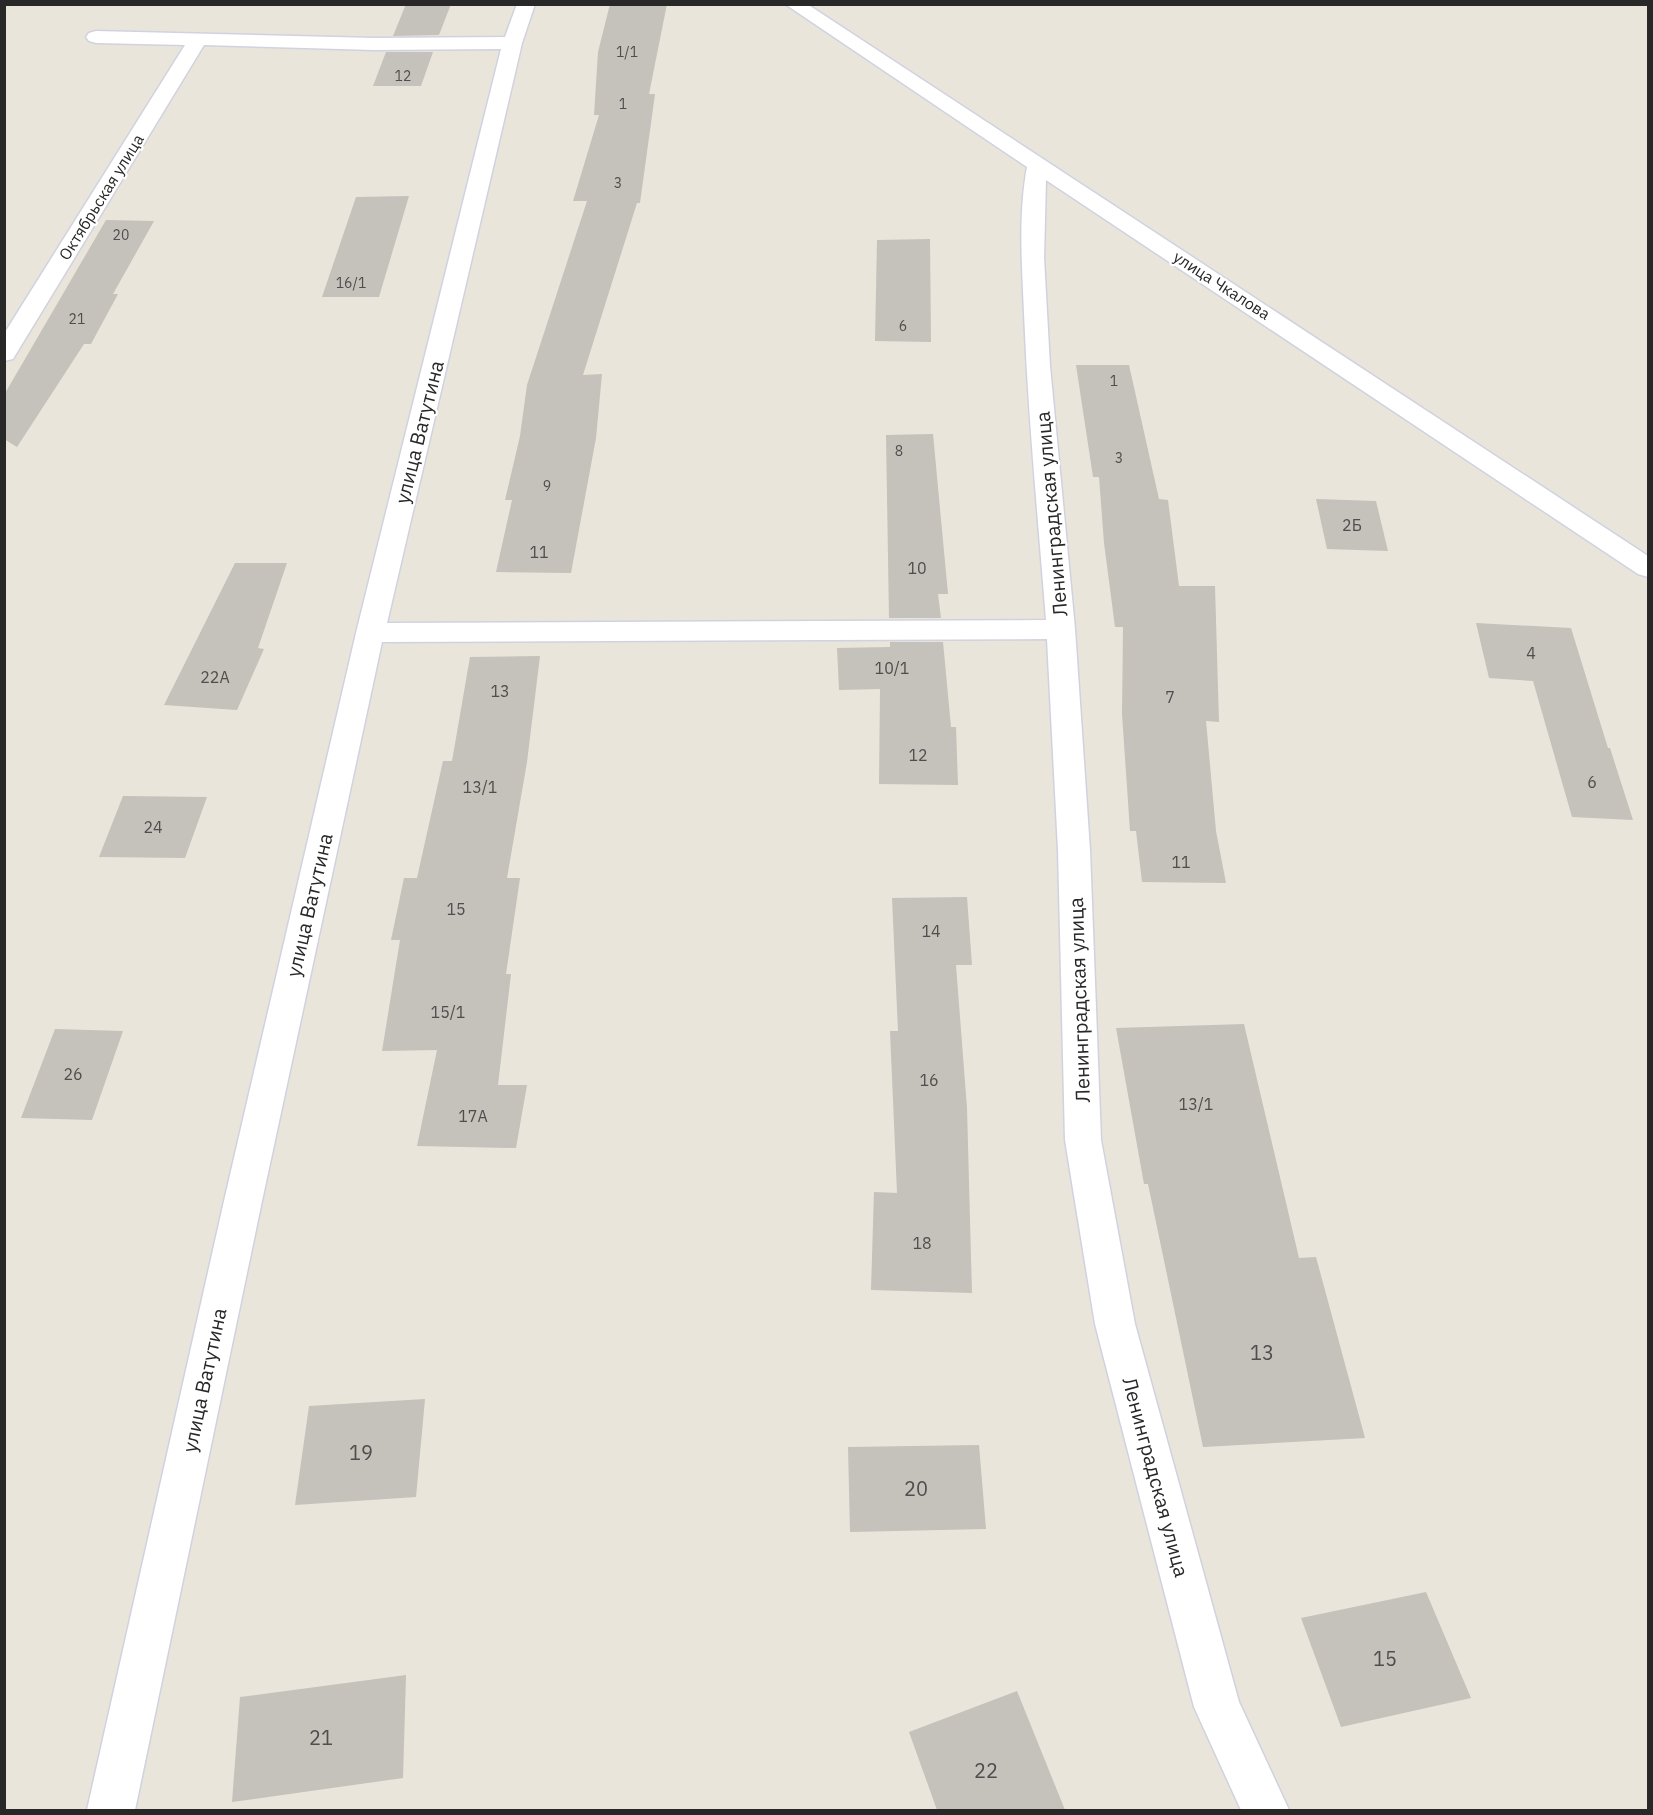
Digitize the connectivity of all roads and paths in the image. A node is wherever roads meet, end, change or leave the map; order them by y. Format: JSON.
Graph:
{"nodes":[{"id":1,"x":526,"y":4,"type":"edge"},
{"id":2,"x":794,"y":4,"type":"edge"},
{"id":3,"x":96,"y":37,"type":"dead end"},
{"id":4,"x":198,"y":40,"type":"junction"},
{"id":5,"x":512,"y":43,"type":"junction"},
{"id":6,"x":1038,"y":164,"type":"junction"},
{"id":7,"x":4,"y":354,"type":"edge"},
{"id":8,"x":1648,"y":568,"type":"edge"},
{"id":9,"x":1061,"y":629,"type":"junction"},
{"id":10,"x":370,"y":633,"type":"junction"},
{"id":11,"x":111,"y":1810,"type":"edge"},
{"id":12,"x":1264,"y":1810,"type":"edge"}],
"edges":[{"from":1,"to":5,"type":"street","name":"улица Ватутина"},
{"from":2,"to":6,"type":"street","name":"улица Чкалова"},
{"from":3,"to":4,"type":"street"},
{"from":4,"to":5,"type":"street"},
{"from":4,"to":7,"type":"street","name":"Октябрьская улица"},
{"from":5,"to":10,"type":"street","name":"улица Ватутина"},
{"from":6,"to":8,"type":"street","name":"улица Чкалова"},
{"from":6,"to":9,"type":"street","name":"Ленинградская улица"},
{"from":9,"to":10,"type":"street"},
{"from":9,"to":12,"type":"street","name":"Ленинградская улица"},
{"from":10,"to":11,"type":"street","name":"улица Ватутина"}]}
